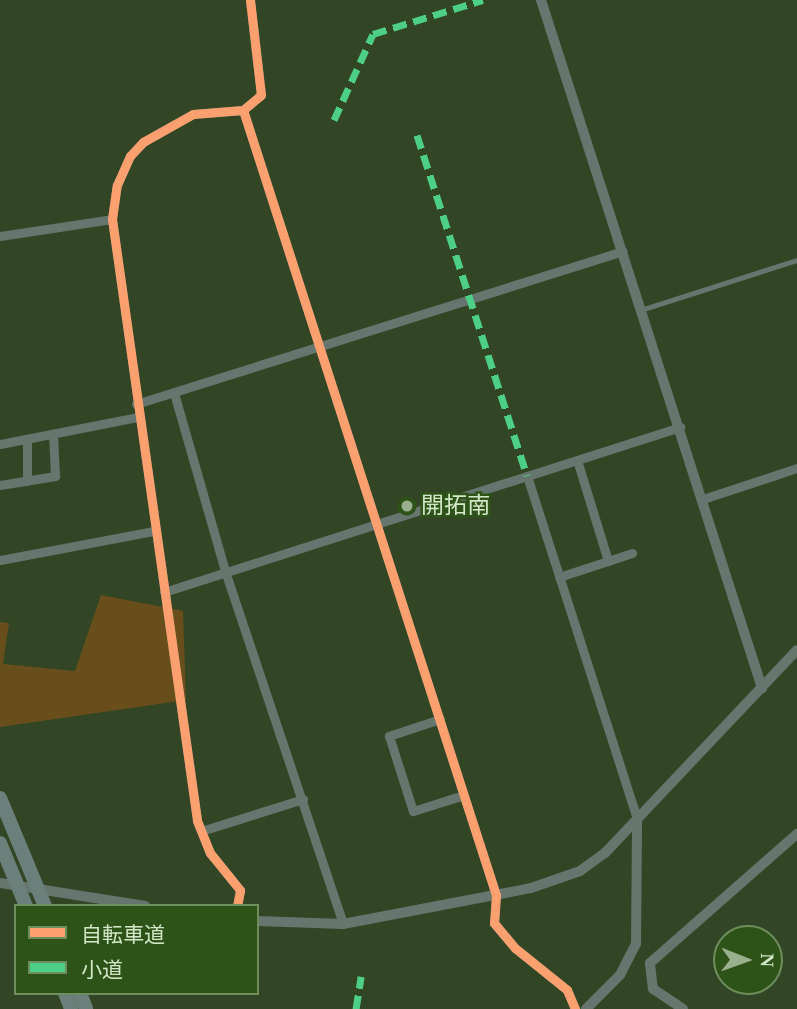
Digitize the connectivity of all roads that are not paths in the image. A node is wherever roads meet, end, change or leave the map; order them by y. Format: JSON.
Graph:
{"nodes":[{"id":1,"x":250,"y":0,"type":"edge"},
{"id":2,"x":541,"y":0,"type":"edge"},
{"id":3,"x":243,"y":110,"type":"junction"},
{"id":4,"x":112,"y":219,"type":"junction"},
{"id":5,"x":0,"y":236,"type":"edge"},
{"id":6,"x":622,"y":251,"type":"junction"},
{"id":7,"x":797,"y":260,"type":"edge"},
{"id":8,"x":641,"y":310,"type":"junction"},
{"id":9,"x":319,"y":349,"type":"junction"},
{"id":10,"x":174,"y":393,"type":"junction"},
{"id":11,"x":136,"y":404,"type":"junction"},
{"id":12,"x":138,"y":417,"type":"junction"},
{"id":13,"x":680,"y":427,"type":"junction"},
{"id":14,"x":53,"y":434,"type":"junction"},
{"id":15,"x":27,"y":439,"type":"junction"},
{"id":16,"x":0,"y":444,"type":"edge"},
{"id":17,"x":577,"y":460,"type":"junction"},
{"id":18,"x":797,"y":468,"type":"edge"},
{"id":19,"x":527,"y":476,"type":"junction"},
{"id":20,"x":27,"y":481,"type":"junction"},
{"id":21,"x":0,"y":485,"type":"edge"},
{"id":22,"x":703,"y":499,"type":"junction"},
{"id":23,"x":377,"y":524,"type":"junction"},
{"id":24,"x":155,"y":531,"type":"junction"},
{"id":25,"x":632,"y":553,"type":"dead end"},
{"id":26,"x":0,"y":560,"type":"edge"},
{"id":27,"x":608,"y":561,"type":"junction"},
{"id":28,"x":225,"y":571,"type":"junction"},
{"id":29,"x":559,"y":577,"type":"junction"},
{"id":30,"x":164,"y":592,"type":"junction"},
{"id":31,"x":797,"y":650,"type":"edge"},
{"id":32,"x":762,"y":688,"type":"junction"},
{"id":33,"x":440,"y":719,"type":"junction"},
{"id":34,"x":464,"y":795,"type":"junction"},
{"id":35,"x":0,"y":798,"type":"edge"},
{"id":36,"x":303,"y":799,"type":"junction"},
{"id":37,"x":637,"y":818,"type":"junction"},
{"id":38,"x":201,"y":831,"type":"junction"},
{"id":39,"x":797,"y":834,"type":"edge"},
{"id":40,"x":0,"y":843,"type":"edge"},
{"id":41,"x":0,"y":883,"type":"edge"},
{"id":42,"x":18,"y":886,"type":"junction"},
{"id":43,"x":38,"y":889,"type":"junction"},
{"id":44,"x":496,"y":895,"type":"junction"},
{"id":45,"x":25,"y":904,"type":"edge"},
{"id":46,"x":43,"y":904,"type":"edge"},
{"id":47,"x":132,"y":904,"type":"edge"},
{"id":48,"x":237,"y":904,"type":"edge"},
{"id":49,"x":259,"y":921,"type":"edge"},
{"id":50,"x":343,"y":924,"type":"junction"},
{"id":51,"x":575,"y":1009,"type":"edge"},
{"id":52,"x":586,"y":1009,"type":"edge"},
{"id":53,"x":683,"y":1009,"type":"edge"}],
"edges":[{"from":1,"to":3,"type":"street"},
{"from":2,"to":6,"type":"street"},
{"from":3,"to":4,"type":"street"},
{"from":3,"to":9,"type":"street"},
{"from":4,"to":5,"type":"street"},
{"from":4,"to":11,"type":"street"},
{"from":6,"to":8,"type":"street"},
{"from":6,"to":9,"type":"street"},
{"from":7,"to":8,"type":"lane"},
{"from":8,"to":13,"type":"street"},
{"from":9,"to":10,"type":"street"},
{"from":9,"to":23,"type":"street"},
{"from":10,"to":11,"type":"street"},
{"from":10,"to":28,"type":"street"},
{"from":11,"to":12,"type":"street"},
{"from":12,"to":14,"type":"street"},
{"from":12,"to":24,"type":"street"},
{"from":13,"to":17,"type":"street"},
{"from":13,"to":22,"type":"street"},
{"from":14,"to":15,"type":"street"},
{"from":14,"to":20,"type":"street"},
{"from":15,"to":16,"type":"street"},
{"from":15,"to":20,"type":"street"},
{"from":17,"to":19,"type":"street"},
{"from":17,"to":27,"type":"street"},
{"from":18,"to":22,"type":"street"},
{"from":19,"to":23,"type":"street"},
{"from":19,"to":29,"type":"street"},
{"from":20,"to":21,"type":"street"},
{"from":22,"to":32,"type":"street"},
{"from":23,"to":28,"type":"street"},
{"from":23,"to":33,"type":"street"},
{"from":24,"to":26,"type":"street"},
{"from":24,"to":30,"type":"street"},
{"from":25,"to":27,"type":"street"},
{"from":27,"to":29,"type":"street"},
{"from":28,"to":30,"type":"street"},
{"from":28,"to":36,"type":"street"},
{"from":29,"to":37,"type":"street"},
{"from":30,"to":38,"type":"street"},
{"from":31,"to":32,"type":"street"},
{"from":32,"to":37,"type":"street"},
{"from":33,"to":34,"type":"street"},
{"from":33,"to":34,"type":"street"},
{"from":34,"to":44,"type":"street"},
{"from":35,"to":43,"type":"highway"},
{"from":36,"to":38,"type":"street"},
{"from":36,"to":50,"type":"street"},
{"from":37,"to":44,"type":"street"},
{"from":37,"to":52,"type":"street"},
{"from":38,"to":48,"type":"street"},
{"from":39,"to":53,"type":"street"},
{"from":40,"to":42,"type":"highway"},
{"from":41,"to":42,"type":"street"},
{"from":42,"to":43,"type":"street"},
{"from":42,"to":45,"type":"highway"},
{"from":43,"to":46,"type":"highway"},
{"from":43,"to":47,"type":"street"},
{"from":44,"to":50,"type":"street"},
{"from":44,"to":51,"type":"street"},
{"from":49,"to":50,"type":"street"}]}
